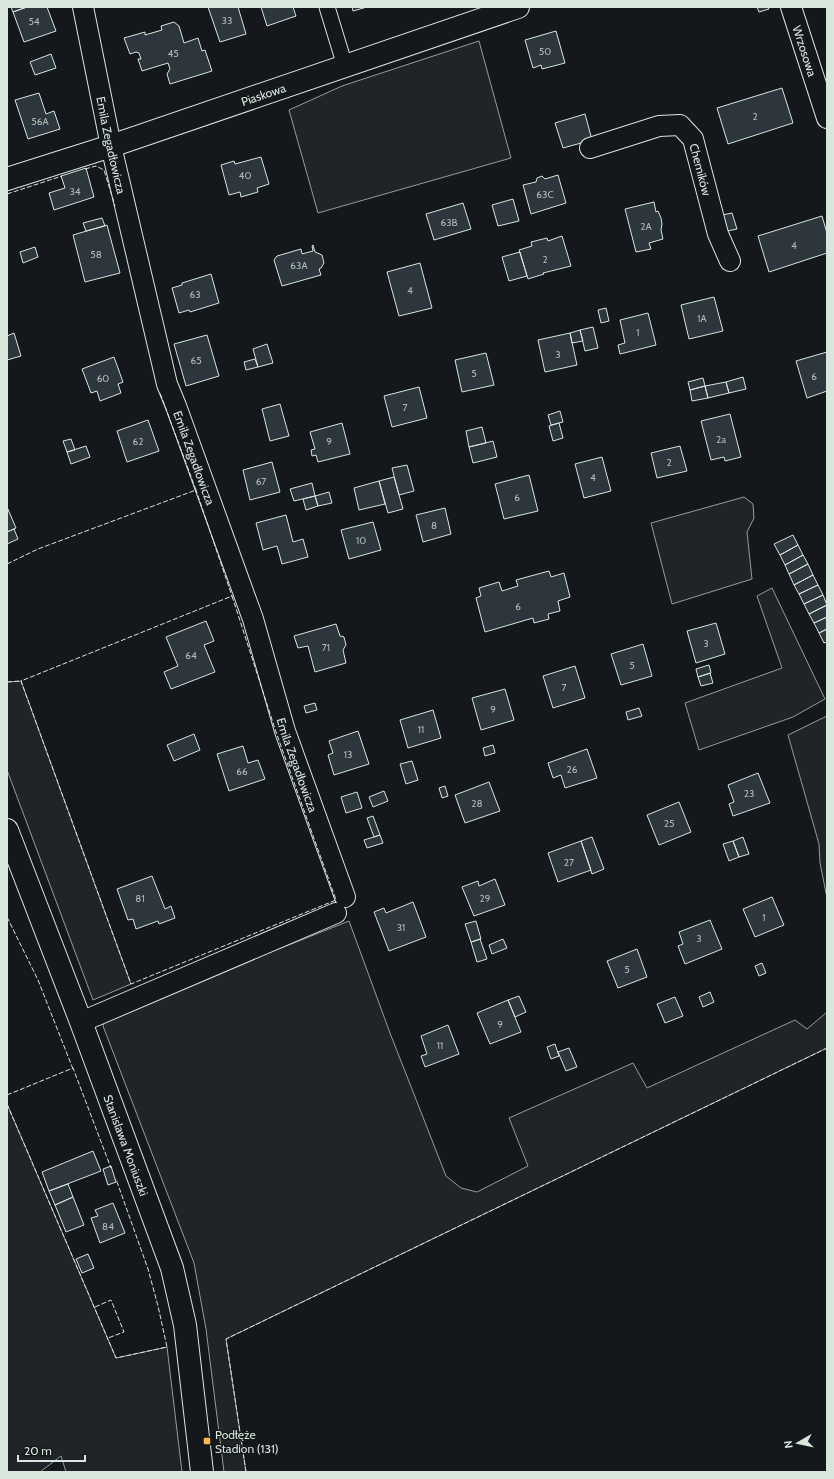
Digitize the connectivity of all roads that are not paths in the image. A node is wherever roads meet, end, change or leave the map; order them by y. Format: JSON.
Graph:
{"nodes":[{"id":1,"x":83,"y":7,"type":"edge"},
{"id":2,"x":327,"y":7,"type":"edge"},
{"id":3,"x":518,"y":7,"type":"edge"},
{"id":4,"x":791,"y":7,"type":"edge"},
{"id":5,"x":345,"y":66,"type":"junction"},
{"id":6,"x":827,"y":118,"type":"edge"},
{"id":7,"x":111,"y":146,"type":"junction"},
{"id":8,"x":590,"y":148,"type":"dead end"},
{"id":9,"x":7,"y":179,"type":"edge"},
{"id":10,"x":730,"y":261,"type":"dead end"},
{"id":11,"x":7,"y":830,"type":"edge"},
{"id":12,"x":81,"y":1022,"type":"junction"},
{"id":13,"x":202,"y":1472,"type":"edge"}],
"edges":[{"from":1,"to":7,"type":"street","name":"Emila Zegadłowicza"},
{"from":2,"to":5,"type":"street"},
{"from":3,"to":5,"type":"street","name":"Piaskowa"},
{"from":4,"to":6,"type":"street","name":"Wrzosowa"},
{"from":5,"to":7,"type":"street","name":"Piaskowa"},
{"from":7,"to":9,"type":"street","name":"Piaskowa"},
{"from":7,"to":12,"type":"street","name":"Emila Zegadłowicza"},
{"from":8,"to":10,"type":"street","name":"Chemików"},
{"from":11,"to":12,"type":"street","name":"Stanisława Moniuszki"},
{"from":12,"to":13,"type":"street","name":"Stanisława Moniuszki"}]}
